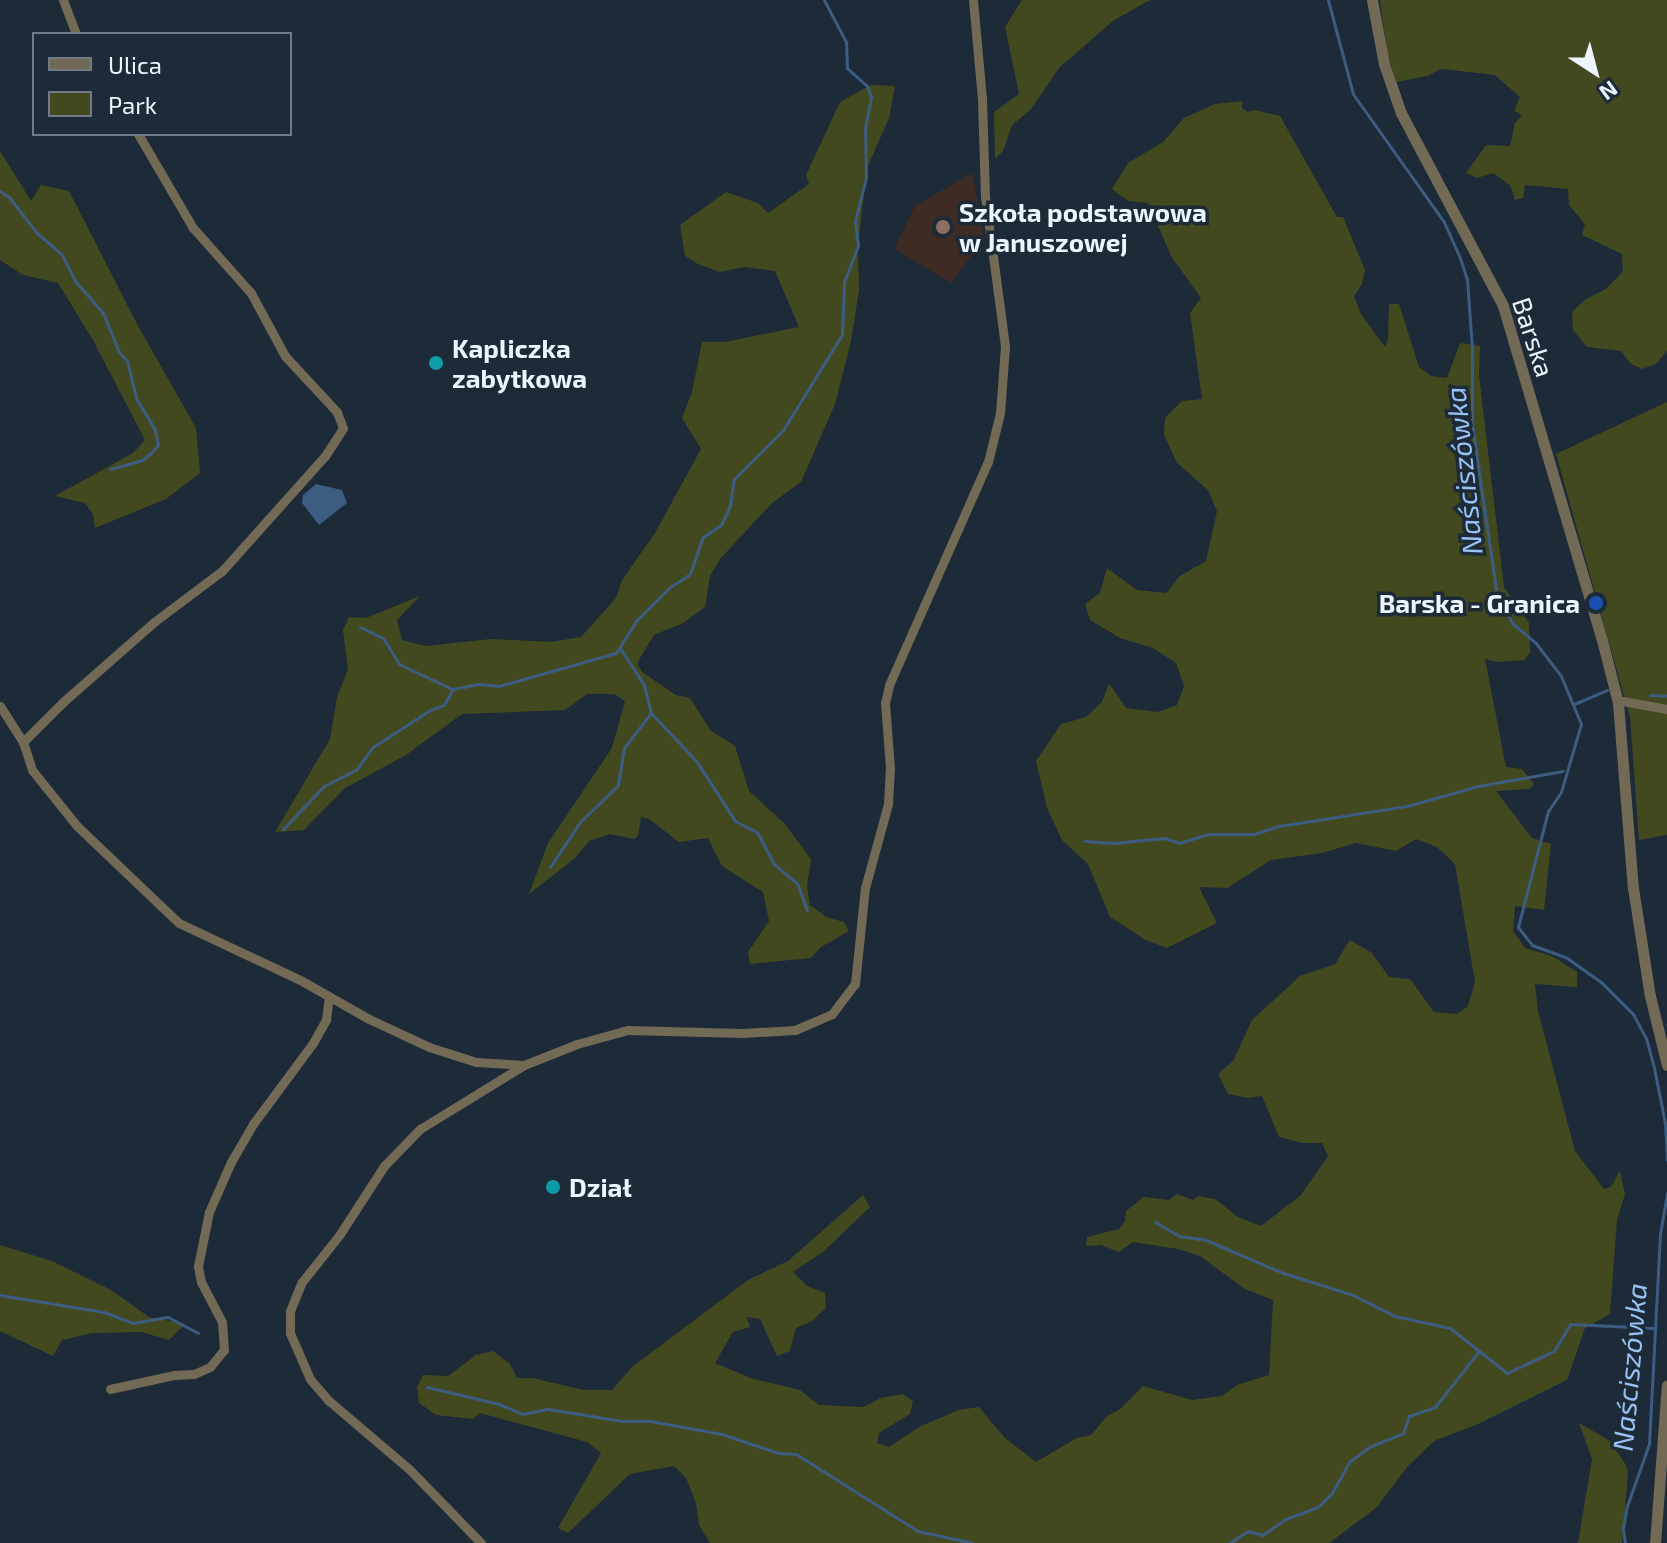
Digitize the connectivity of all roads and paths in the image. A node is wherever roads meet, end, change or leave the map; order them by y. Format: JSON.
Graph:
{"nodes":[{"id":1,"x":63,"y":0,"type":"edge"},
{"id":2,"x":973,"y":0,"type":"edge"},
{"id":3,"x":1372,"y":0,"type":"edge"},
{"id":4,"x":75,"y":32,"type":"edge"},
{"id":5,"x":139,"y":136,"type":"edge"},
{"id":6,"x":1618,"y":701,"type":"junction"},
{"id":7,"x":0,"y":706,"type":"edge"},
{"id":8,"x":1667,"y":709,"type":"edge"},
{"id":9,"x":23,"y":742,"type":"junction"},
{"id":10,"x":329,"y":996,"type":"junction"},
{"id":11,"x":524,"y":1065,"type":"junction"},
{"id":12,"x":1667,"y":1065,"type":"edge"},
{"id":13,"x":1667,"y":1385,"type":"edge"},
{"id":14,"x":110,"y":1389,"type":"dead end"},
{"id":15,"x":481,"y":1543,"type":"edge"},
{"id":16,"x":1655,"y":1543,"type":"edge"}],
"edges":[{"from":1,"to":4,"type":"street"},
{"from":2,"to":11,"type":"street"},
{"from":3,"to":6,"type":"street","name":"Barska"},
{"from":5,"to":9,"type":"street"},
{"from":6,"to":8,"type":"street"},
{"from":6,"to":12,"type":"street","name":"Barska"},
{"from":7,"to":9,"type":"street"},
{"from":9,"to":10,"type":"street"},
{"from":10,"to":11,"type":"street"},
{"from":10,"to":14,"type":"street"},
{"from":11,"to":15,"type":"street"},
{"from":13,"to":16,"type":"street"}]}
